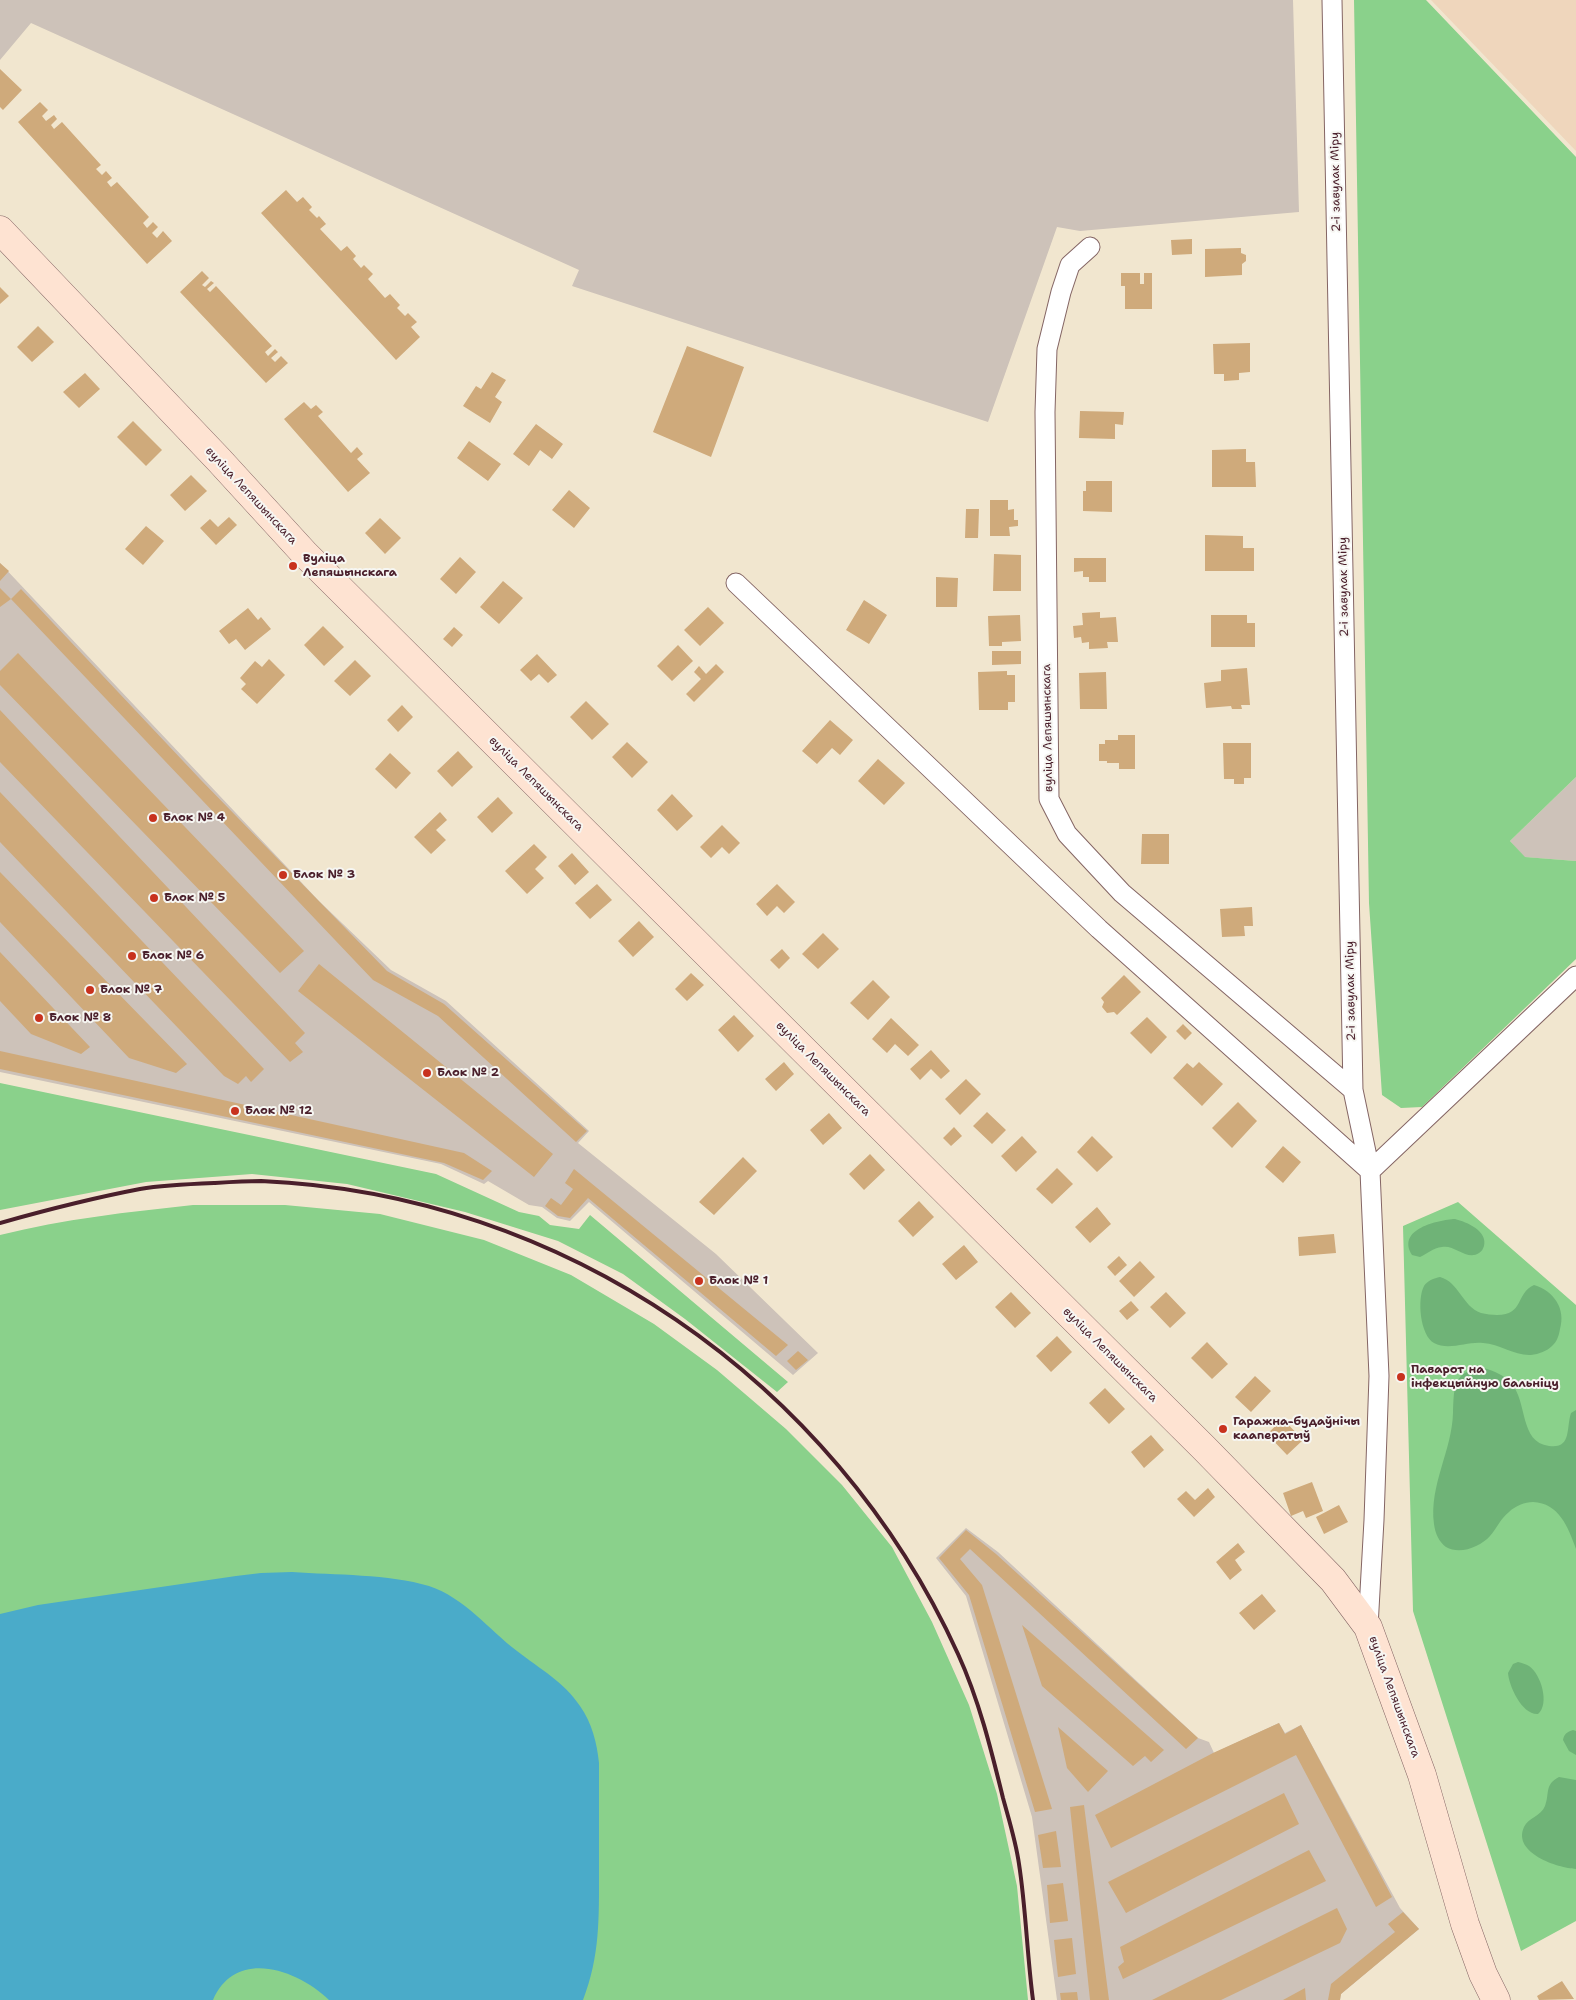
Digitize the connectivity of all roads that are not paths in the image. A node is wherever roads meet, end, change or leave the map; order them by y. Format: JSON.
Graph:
{"nodes":[{"id":1,"x":1332,"y":0,"type":"edge"},
{"id":2,"x":0,"y":230,"type":"edge"},
{"id":3,"x":1090,"y":247,"type":"dead end"},
{"id":4,"x":736,"y":584,"type":"dead end"},
{"id":5,"x":1576,"y":976,"type":"edge"},
{"id":6,"x":1353,"y":1090,"type":"junction"},
{"id":7,"x":1370,"y":1172,"type":"junction"},
{"id":8,"x":1368,"y":1627,"type":"junction"},
{"id":9,"x":1496,"y":2000,"type":"edge"}],
"edges":[{"from":1,"to":6,"type":"street","name":"2-і завулак Міру"},
{"from":2,"to":8,"type":"street","name":"вуліца Лепяшынскага"},
{"from":3,"to":6,"type":"street","name":"вуліца Лепяшынскага"},
{"from":4,"to":7,"type":"street"},
{"from":5,"to":7,"type":"street"},
{"from":6,"to":7,"type":"street","name":"2-і завулак Міру"},
{"from":7,"to":8,"type":"street","name":"2-і завулак Міру"},
{"from":8,"to":9,"type":"street","name":"вуліца Лепяшынскага"}]}
